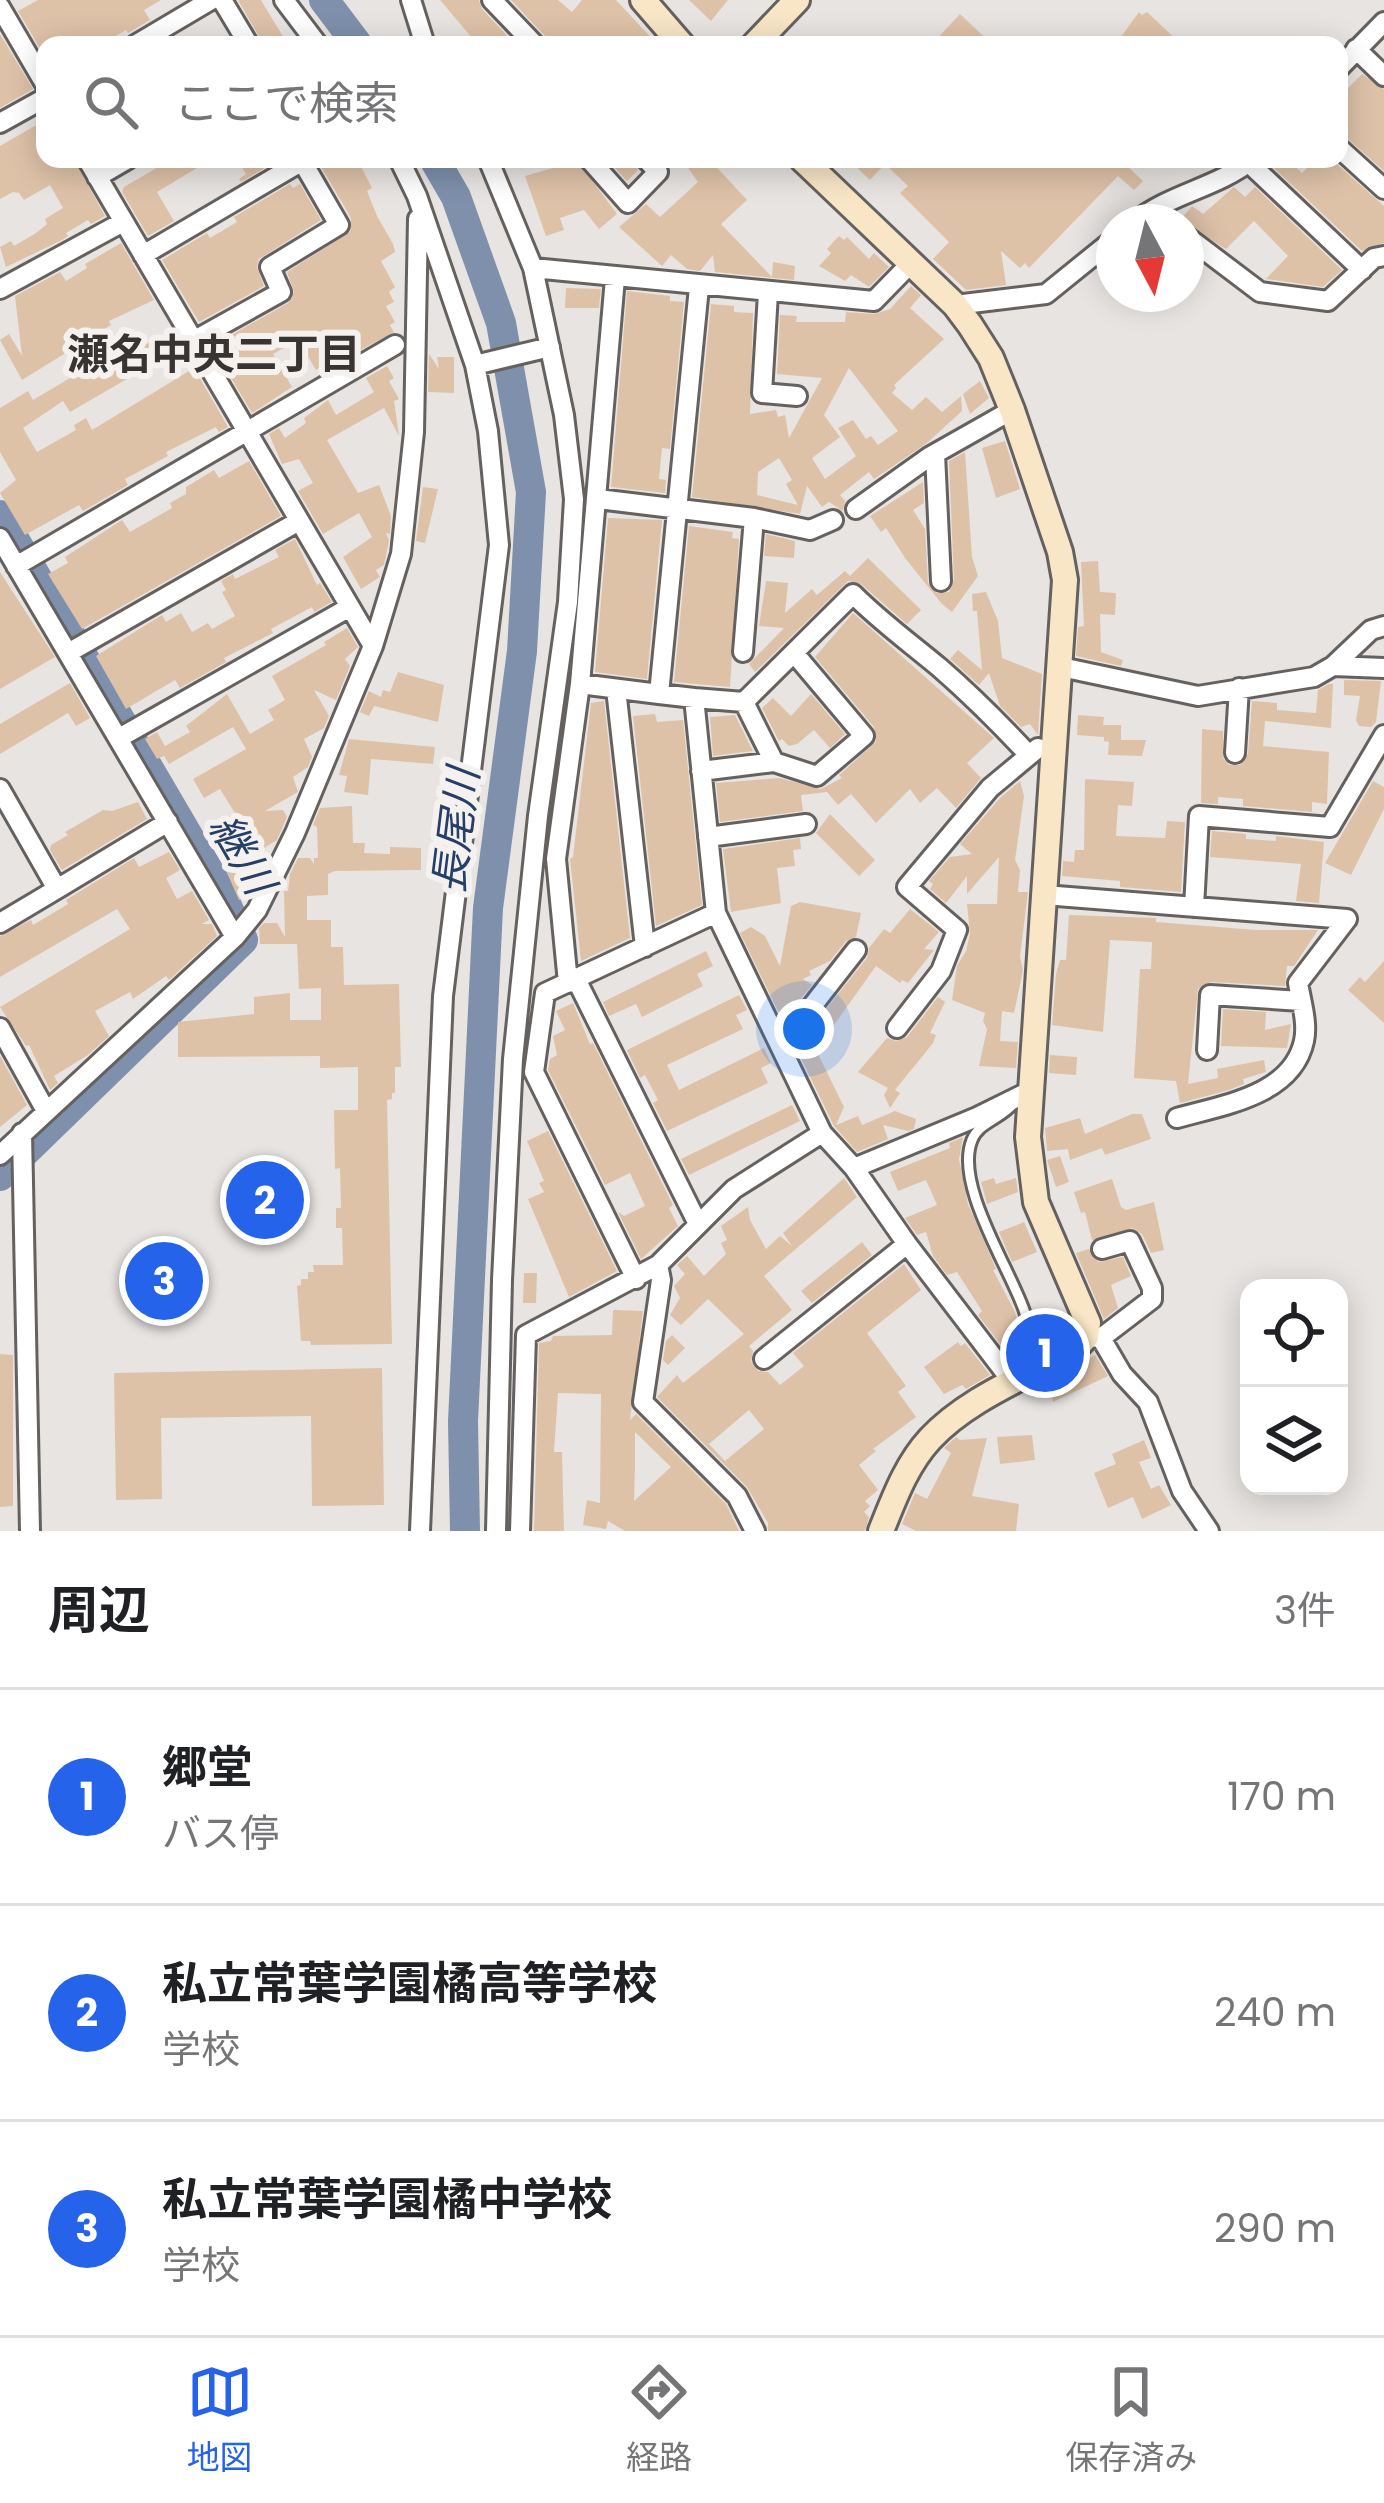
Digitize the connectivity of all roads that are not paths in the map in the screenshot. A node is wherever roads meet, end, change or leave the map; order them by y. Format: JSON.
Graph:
{"nodes":[{"id":1,"x":211,"y":0,"type":"edge"},
{"id":2,"x":222,"y":0,"type":"edge"},
{"id":3,"x":284,"y":0,"type":"edge"},
{"id":4,"x":411,"y":0,"type":"edge"},
{"id":5,"x":492,"y":0,"type":"edge"},
{"id":6,"x":643,"y":0,"type":"edge"},
{"id":7,"x":797,"y":0,"type":"edge"},
{"id":8,"x":0,"y":7,"type":"edge"},
{"id":9,"x":1384,"y":22,"type":"edge"},
{"id":10,"x":149,"y":36,"type":"edge"},
{"id":11,"x":244,"y":36,"type":"edge"},
{"id":12,"x":311,"y":36,"type":"edge"},
{"id":13,"x":422,"y":36,"type":"edge"},
{"id":14,"x":527,"y":36,"type":"edge"},
{"id":15,"x":668,"y":36,"type":"edge"},
{"id":16,"x":763,"y":36,"type":"edge"},
{"id":17,"x":1356,"y":50,"type":"junction"},
{"id":18,"x":1348,"y":58,"type":"edge"},
{"id":19,"x":36,"y":69,"type":"edge"},
{"id":20,"x":1384,"y":76,"type":"edge"},
{"id":21,"x":36,"y":103,"type":"edge"},
{"id":22,"x":0,"y":123,"type":"edge"},
{"id":23,"x":1348,"y":156,"type":"edge"},
{"id":24,"x":92,"y":168,"type":"edge"},
{"id":25,"x":290,"y":168,"type":"edge"},
{"id":26,"x":308,"y":168,"type":"edge"},
{"id":27,"x":403,"y":168,"type":"edge"},
{"id":28,"x":492,"y":168,"type":"edge"},
{"id":29,"x":597,"y":168,"type":"edge"},
{"id":30,"x":655,"y":168,"type":"edge"},
{"id":31,"x":811,"y":168,"type":"edge"},
{"id":32,"x":1240,"y":168,"type":"edge"},
{"id":33,"x":1258,"y":168,"type":"edge"},
{"id":34,"x":1384,"y":190,"type":"edge"},
{"id":35,"x":417,"y":196,"type":"junction"},
{"id":36,"x":1164,"y":204,"type":"edge"},
{"id":37,"x":123,"y":222,"type":"junction"},
{"id":38,"x":1204,"y":250,"type":"edge"},
{"id":39,"x":1096,"y":254,"type":"edge"},
{"id":40,"x":143,"y":255,"type":"junction"},
{"id":41,"x":1384,"y":256,"type":"edge"},
{"id":42,"x":911,"y":263,"type":"junction"},
{"id":43,"x":532,"y":268,"type":"junction"},
{"id":44,"x":1362,"y":270,"type":"junction"},
{"id":45,"x":615,"y":278,"type":"junction"},
{"id":46,"x":699,"y":287,"type":"junction"},
{"id":47,"x":0,"y":290,"type":"edge"},
{"id":48,"x":768,"y":292,"type":"junction"},
{"id":49,"x":955,"y":305,"type":"junction"},
{"id":50,"x":193,"y":341,"type":"junction"},
{"id":51,"x":395,"y":345,"type":"dead end"},
{"id":52,"x":550,"y":346,"type":"junction"},
{"id":53,"x":475,"y":365,"type":"junction"},
{"id":54,"x":796,"y":397,"type":"dead end"},
{"id":55,"x":1012,"y":410,"type":"junction"},
{"id":56,"x":246,"y":430,"type":"junction"},
{"id":57,"x":935,"y":454,"type":"junction"},
{"id":58,"x":598,"y":499,"type":"junction"},
{"id":59,"x":677,"y":508,"type":"junction"},
{"id":60,"x":856,"y":509,"type":"dead end"},
{"id":61,"x":754,"y":518,"type":"junction"},
{"id":62,"x":833,"y":520,"type":"dead end"},
{"id":63,"x":299,"y":521,"type":"junction"},
{"id":64,"x":0,"y":538,"type":"edge"},
{"id":65,"x":16,"y":566,"type":"junction"},
{"id":66,"x":941,"y":580,"type":"dead end"},
{"id":67,"x":350,"y":607,"type":"junction"},
{"id":68,"x":1384,"y":626,"type":"edge"},
{"id":69,"x":373,"y":646,"type":"junction"},
{"id":70,"x":743,"y":652,"type":"dead end"},
{"id":71,"x":68,"y":653,"type":"junction"},
{"id":72,"x":794,"y":653,"type":"junction"},
{"id":73,"x":1333,"y":666,"type":"junction"},
{"id":74,"x":1061,"y":667,"type":"junction"},
{"id":75,"x":1384,"y":668,"type":"edge"},
{"id":76,"x":580,"y":684,"type":"junction"},
{"id":77,"x":1239,"y":688,"type":"junction"},
{"id":78,"x":616,"y":689,"type":"junction"},
{"id":79,"x":659,"y":694,"type":"junction"},
{"id":80,"x":694,"y":698,"type":"junction"},
{"id":81,"x":744,"y":702,"type":"junction"},
{"id":82,"x":1384,"y":735,"type":"edge"},
{"id":83,"x":119,"y":738,"type":"junction"},
{"id":84,"x":1055,"y":746,"type":"junction"},
{"id":85,"x":1028,"y":754,"type":"junction"},
{"id":86,"x":1235,"y":754,"type":"dead end"},
{"id":87,"x":775,"y":762,"type":"junction"},
{"id":88,"x":701,"y":771,"type":"junction"},
{"id":89,"x":0,"y":789,"type":"edge"},
{"id":90,"x":168,"y":822,"type":"junction"},
{"id":91,"x":806,"y":824,"type":"dead end"},
{"id":92,"x":708,"y":837,"type":"junction"},
{"id":93,"x":58,"y":889,"type":"junction"},
{"id":94,"x":1044,"y":895,"type":"junction"},
{"id":95,"x":1194,"y":907,"type":"junction"},
{"id":96,"x":716,"y":913,"type":"junction"},
{"id":97,"x":0,"y":923,"type":"edge"},
{"id":98,"x":235,"y":937,"type":"junction"},
{"id":99,"x":645,"y":947,"type":"junction"},
{"id":100,"x":856,"y":950,"type":"dead end"},
{"id":101,"x":572,"y":981,"type":"junction"},
{"id":102,"x":1301,"y":1001,"type":"junction"},
{"id":103,"x":0,"y":1028,"type":"edge"},
{"id":104,"x":897,"y":1028,"type":"dead end"},
{"id":105,"x":776,"y":1032,"type":"junction"},
{"id":106,"x":1207,"y":1049,"type":"dead end"},
{"id":107,"x":1025,"y":1093,"type":"junction"},
{"id":108,"x":46,"y":1111,"type":"junction"},
{"id":109,"x":1177,"y":1118,"type":"dead end"},
{"id":110,"x":22,"y":1133,"type":"junction"},
{"id":111,"x":821,"y":1133,"type":"junction"},
{"id":112,"x":0,"y":1155,"type":"edge"},
{"id":113,"x":854,"y":1168,"type":"junction"},
{"id":114,"x":698,"y":1224,"type":"junction"},
{"id":115,"x":907,"y":1244,"type":"junction"},
{"id":116,"x":1102,"y":1249,"type":"dead end"},
{"id":117,"x":658,"y":1265,"type":"junction"},
{"id":118,"x":636,"y":1279,"type":"junction"},
{"id":119,"x":1094,"y":1338,"type":"junction"},
{"id":120,"x":764,"y":1359,"type":"dead end"},
{"id":121,"x":1045,"y":1366,"type":"junction"},
{"id":122,"x":1013,"y":1384,"type":"junction"},
{"id":123,"x":30,"y":1531,"type":"edge"},
{"id":124,"x":419,"y":1531,"type":"edge"},
{"id":125,"x":496,"y":1531,"type":"edge"},
{"id":126,"x":520,"y":1531,"type":"edge"},
{"id":127,"x":755,"y":1531,"type":"edge"},
{"id":128,"x":881,"y":1531,"type":"edge"},
{"id":129,"x":1209,"y":1531,"type":"edge"}],
"edges":[{"from":1,"to":10,"type":"street"},
{"from":2,"to":11,"type":"street"},
{"from":3,"to":12,"type":"street"},
{"from":4,"to":13,"type":"street"},
{"from":5,"to":14,"type":"street"},
{"from":6,"to":15,"type":"street"},
{"from":7,"to":16,"type":"street"},
{"from":8,"to":19,"type":"street"},
{"from":9,"to":17,"type":"street"},
{"from":17,"to":18,"type":"street"},
{"from":17,"to":20,"type":"street"},
{"from":21,"to":22,"type":"street"},
{"from":23,"to":34,"type":"street"},
{"from":24,"to":37,"type":"street"},
{"from":25,"to":40,"type":"street"},
{"from":26,"to":50,"type":"street"},
{"from":27,"to":35,"type":"street"},
{"from":28,"to":43,"type":"street"},
{"from":29,"to":30,"type":"street"},
{"from":31,"to":42,"type":"street"},
{"from":32,"to":36,"type":"street"},
{"from":33,"to":44,"type":"street"},
{"from":35,"to":53,"type":"street"},
{"from":35,"to":69,"type":"street"},
{"from":37,"to":40,"type":"street"},
{"from":37,"to":47,"type":"street"},
{"from":38,"to":44,"type":"street"},
{"from":39,"to":49,"type":"street"},
{"from":40,"to":50,"type":"street"},
{"from":41,"to":44,"type":"street"},
{"from":42,"to":48,"type":"street"},
{"from":42,"to":49,"type":"street"},
{"from":43,"to":45,"type":"street"},
{"from":43,"to":52,"type":"street"},
{"from":45,"to":46,"type":"street"},
{"from":45,"to":58,"type":"street"},
{"from":46,"to":48,"type":"street"},
{"from":46,"to":59,"type":"street"},
{"from":48,"to":54,"type":"street"},
{"from":49,"to":55,"type":"street"},
{"from":50,"to":56,"type":"street"},
{"from":51,"to":56,"type":"street"},
{"from":52,"to":53,"type":"street"},
{"from":52,"to":125,"type":"street"},
{"from":53,"to":124,"type":"street"},
{"from":55,"to":57,"type":"street"},
{"from":55,"to":74,"type":"street"},
{"from":56,"to":63,"type":"street"},
{"from":56,"to":65,"type":"street"},
{"from":57,"to":60,"type":"street"},
{"from":57,"to":66,"type":"street"},
{"from":58,"to":59,"type":"street"},
{"from":58,"to":76,"type":"street"},
{"from":59,"to":61,"type":"street"},
{"from":59,"to":79,"type":"street"},
{"from":61,"to":62,"type":"street"},
{"from":61,"to":70,"type":"street"},
{"from":63,"to":67,"type":"street"},
{"from":63,"to":71,"type":"street"},
{"from":64,"to":65,"type":"street"},
{"from":65,"to":71,"type":"street"},
{"from":67,"to":69,"type":"street"},
{"from":67,"to":83,"type":"street"},
{"from":68,"to":73,"type":"street"},
{"from":69,"to":98,"type":"street"},
{"from":71,"to":83,"type":"street"},
{"from":72,"to":81,"type":"street"},
{"from":72,"to":85,"type":"street"},
{"from":72,"to":87,"type":"street"},
{"from":73,"to":75,"type":"street"},
{"from":73,"to":77,"type":"street"},
{"from":74,"to":77,"type":"street"},
{"from":74,"to":84,"type":"street"},
{"from":76,"to":78,"type":"street"},
{"from":76,"to":101,"type":"street"},
{"from":77,"to":86,"type":"street"},
{"from":78,"to":79,"type":"street"},
{"from":78,"to":99,"type":"street"},
{"from":79,"to":80,"type":"street"},
{"from":80,"to":81,"type":"street"},
{"from":80,"to":88,"type":"street"},
{"from":81,"to":87,"type":"street"},
{"from":82,"to":95,"type":"street"},
{"from":83,"to":90,"type":"street"},
{"from":84,"to":85,"type":"street"},
{"from":84,"to":94,"type":"street"},
{"from":85,"to":104,"type":"street"},
{"from":87,"to":88,"type":"street"},
{"from":88,"to":92,"type":"street"},
{"from":89,"to":93,"type":"street"},
{"from":90,"to":93,"type":"street"},
{"from":90,"to":98,"type":"street"},
{"from":91,"to":92,"type":"street"},
{"from":92,"to":96,"type":"street"},
{"from":93,"to":97,"type":"street"},
{"from":94,"to":95,"type":"street"},
{"from":94,"to":107,"type":"street"},
{"from":95,"to":102,"type":"street"},
{"from":96,"to":99,"type":"street"},
{"from":96,"to":105,"type":"street"},
{"from":98,"to":108,"type":"street"},
{"from":99,"to":101,"type":"street"},
{"from":100,"to":105,"type":"street"},
{"from":101,"to":114,"type":"street"},
{"from":101,"to":118,"type":"street"},
{"from":102,"to":106,"type":"street"},
{"from":102,"to":109,"type":"street"},
{"from":103,"to":108,"type":"street"},
{"from":105,"to":111,"type":"street"},
{"from":107,"to":113,"type":"street"},
{"from":107,"to":119,"type":"street"},
{"from":107,"to":121,"type":"lane"},
{"from":108,"to":110,"type":"street"},
{"from":110,"to":112,"type":"street"},
{"from":110,"to":123,"type":"street"},
{"from":111,"to":113,"type":"street"},
{"from":111,"to":114,"type":"street"},
{"from":113,"to":115,"type":"street"},
{"from":114,"to":117,"type":"street"},
{"from":115,"to":120,"type":"street"},
{"from":115,"to":122,"type":"street"},
{"from":116,"to":119,"type":"street"},
{"from":117,"to":118,"type":"street"},
{"from":117,"to":127,"type":"street"},
{"from":118,"to":126,"type":"street"},
{"from":119,"to":121,"type":"street"},
{"from":119,"to":129,"type":"street"},
{"from":121,"to":122,"type":"street"},
{"from":122,"to":128,"type":"street"}]}
